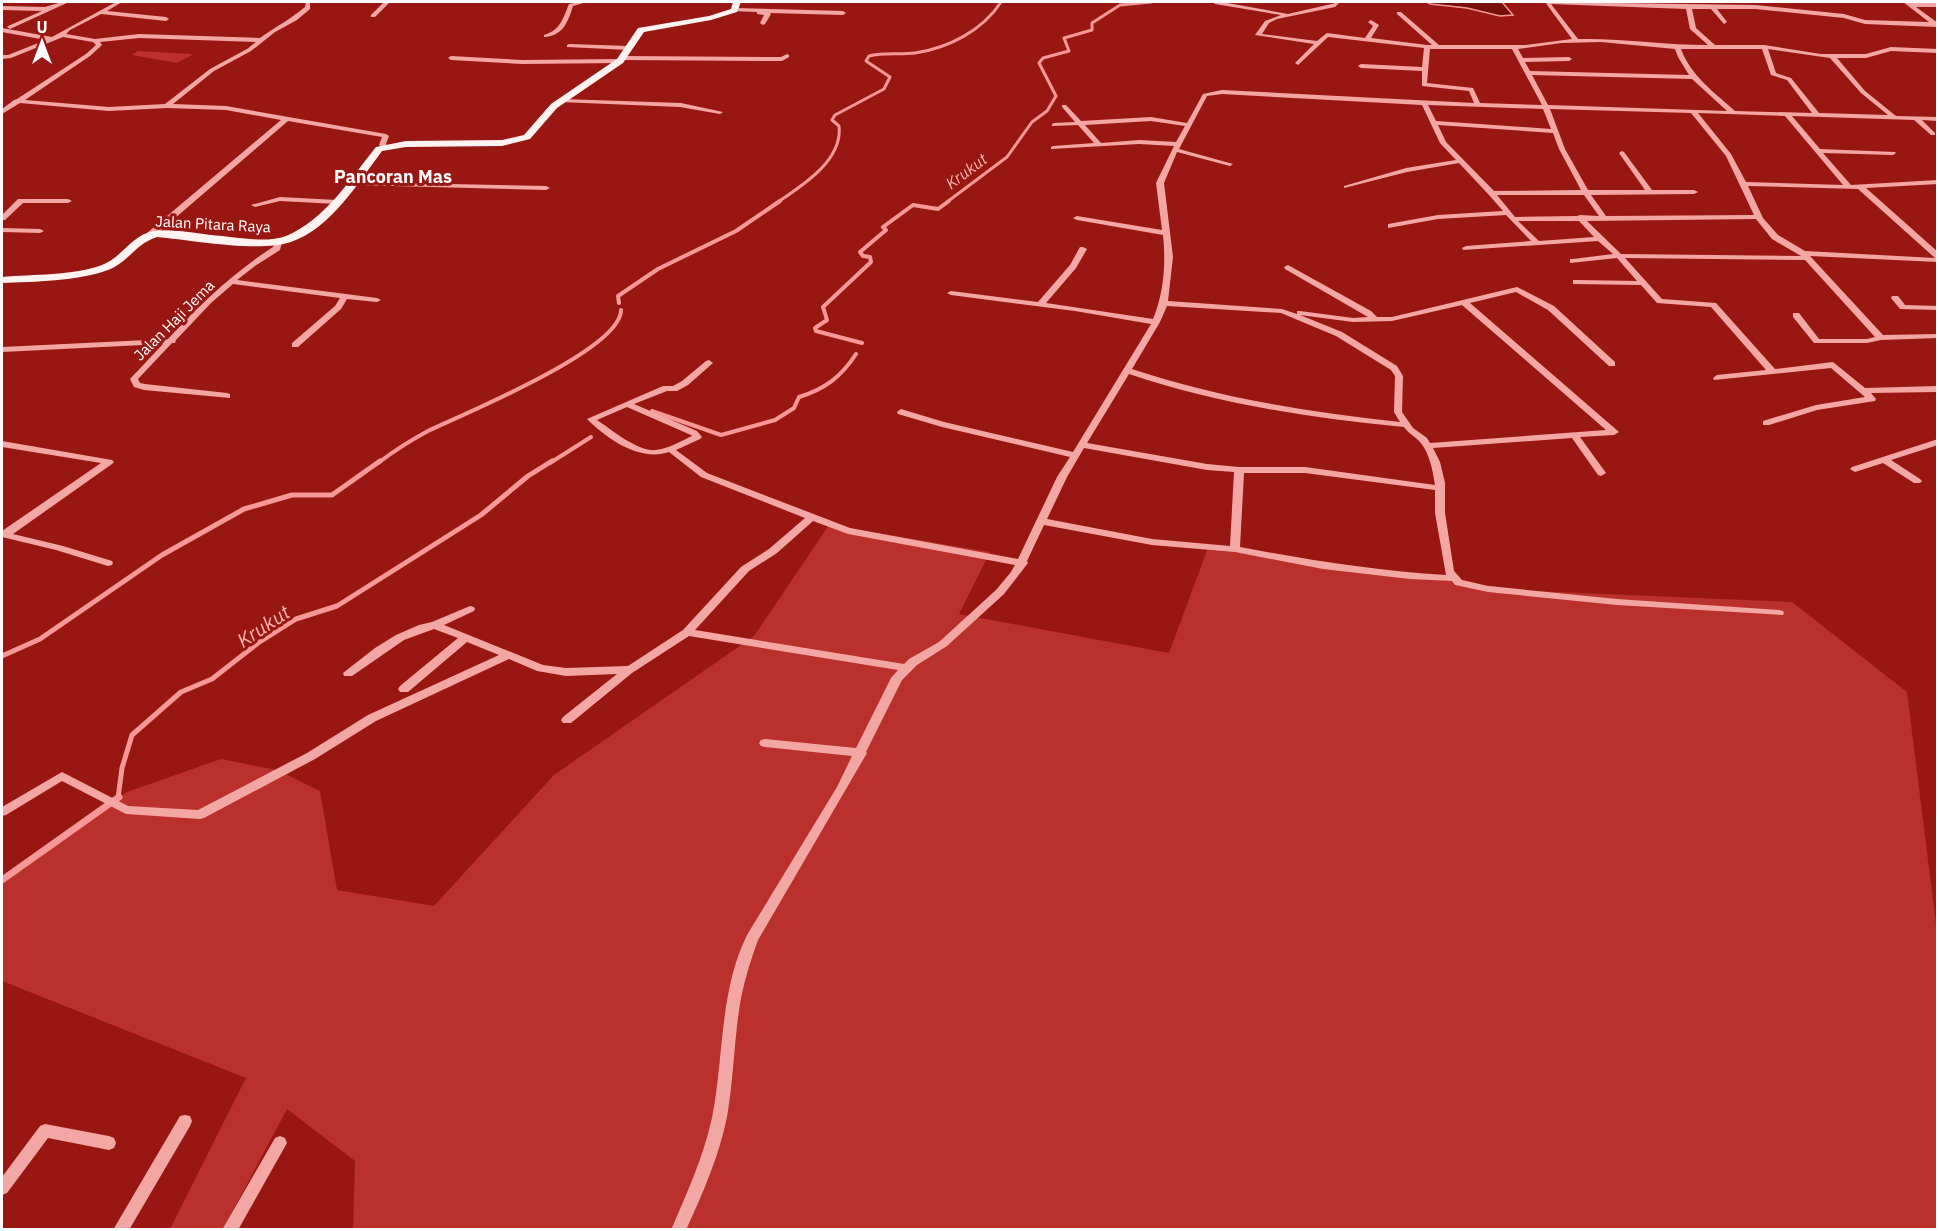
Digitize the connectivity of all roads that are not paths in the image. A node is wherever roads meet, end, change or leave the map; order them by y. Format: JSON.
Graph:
{"nodes":[{"id":1,"x":66,"y":2,"type":"edge"},
{"id":2,"x":119,"y":2,"type":"edge"},
{"id":3,"x":308,"y":2,"type":"edge"},
{"id":4,"x":387,"y":2,"type":"edge"},
{"id":5,"x":584,"y":2,"type":"edge"},
{"id":6,"x":1215,"y":2,"type":"edge"},
{"id":7,"x":1338,"y":2,"type":"edge"},
{"id":8,"x":1748,"y":2,"type":"edge"},
{"id":9,"x":1626,"y":3,"type":"edge"},
{"id":10,"x":1908,"y":3,"type":"edge"},
{"id":11,"x":1938,"y":5,"type":"edge"},
{"id":12,"x":1689,"y":7,"type":"junction"},
{"id":13,"x":1713,"y":7,"type":"junction"},
{"id":14,"x":1755,"y":7,"type":"junction"},
{"id":15,"x":2,"y":8,"type":"edge"},
{"id":16,"x":733,"y":8,"type":"edge"},
{"id":17,"x":1842,"y":8,"type":"dead end"},
{"id":18,"x":50,"y":9,"type":"junction"},
{"id":19,"x":101,"y":12,"type":"junction"},
{"id":20,"x":843,"y":13,"type":"dead end"},
{"id":21,"x":1399,"y":13,"type":"dead end"},
{"id":22,"x":1286,"y":14,"type":"junction"},
{"id":23,"x":373,"y":16,"type":"dead end"},
{"id":24,"x":1847,"y":16,"type":"junction"},
{"id":25,"x":166,"y":19,"type":"dead end"},
{"id":26,"x":1371,"y":22,"type":"dead end"},
{"id":27,"x":1724,"y":22,"type":"dead end"},
{"id":28,"x":763,"y":23,"type":"dead end"},
{"id":29,"x":1937,"y":25,"type":"edge"},
{"id":30,"x":10,"y":27,"type":"dead end"},
{"id":31,"x":2,"y":30,"type":"edge"},
{"id":32,"x":62,"y":34,"type":"junction"},
{"id":33,"x":546,"y":36,"type":"dead end"},
{"id":34,"x":54,"y":39,"type":"junction"},
{"id":35,"x":262,"y":40,"type":"junction"},
{"id":36,"x":1367,"y":40,"type":"junction"},
{"id":37,"x":95,"y":41,"type":"junction"},
{"id":38,"x":1577,"y":41,"type":"junction"},
{"id":39,"x":1317,"y":44,"type":"junction"},
{"id":40,"x":570,"y":46,"type":"dead end"},
{"id":41,"x":1764,"y":46,"type":"junction"},
{"id":42,"x":1427,"y":47,"type":"junction"},
{"id":43,"x":1438,"y":47,"type":"junction"},
{"id":44,"x":1514,"y":47,"type":"junction"},
{"id":45,"x":1677,"y":47,"type":"junction"},
{"id":46,"x":1713,"y":47,"type":"junction"},
{"id":47,"x":629,"y":48,"type":"junction"},
{"id":48,"x":1938,"y":51,"type":"edge"},
{"id":49,"x":787,"y":56,"type":"dead end"},
{"id":50,"x":1832,"y":56,"type":"junction"},
{"id":51,"x":2,"y":57,"type":"edge"},
{"id":52,"x":451,"y":58,"type":"dead end"},
{"id":53,"x":1569,"y":59,"type":"dead end"},
{"id":54,"x":621,"y":60,"type":"junction"},
{"id":55,"x":1521,"y":60,"type":"junction"},
{"id":56,"x":1298,"y":63,"type":"dead end"},
{"id":57,"x":1361,"y":66,"type":"dead end"},
{"id":58,"x":1424,"y":69,"type":"junction"},
{"id":59,"x":1528,"y":73,"type":"junction"},
{"id":60,"x":1694,"y":77,"type":"junction"},
{"id":61,"x":16,"y":101,"type":"junction"},
{"id":62,"x":562,"y":101,"type":"junction"},
{"id":63,"x":1424,"y":103,"type":"junction"},
{"id":64,"x":1478,"y":105,"type":"junction"},
{"id":65,"x":168,"y":106,"type":"junction"},
{"id":66,"x":1064,"y":106,"type":"dead end"},
{"id":67,"x":1546,"y":107,"type":"junction"},
{"id":68,"x":2,"y":112,"type":"edge"},
{"id":69,"x":720,"y":112,"type":"dead end"},
{"id":70,"x":1693,"y":112,"type":"junction"},
{"id":71,"x":1734,"y":112,"type":"junction"},
{"id":72,"x":1787,"y":115,"type":"junction"},
{"id":73,"x":1818,"y":116,"type":"junction"},
{"id":74,"x":1895,"y":118,"type":"junction"},
{"id":75,"x":1916,"y":119,"type":"junction"},
{"id":76,"x":1938,"y":119,"type":"edge"},
{"id":77,"x":285,"y":120,"type":"junction"},
{"id":78,"x":1080,"y":123,"type":"junction"},
{"id":79,"x":1433,"y":123,"type":"junction"},
{"id":80,"x":1054,"y":125,"type":"dead end"},
{"id":81,"x":1190,"y":125,"type":"junction"},
{"id":82,"x":1554,"y":131,"type":"junction"},
{"id":83,"x":1933,"y":134,"type":"dead end"},
{"id":84,"x":1099,"y":145,"type":"junction"},
{"id":85,"x":385,"y":147,"type":"junction"},
{"id":86,"x":1177,"y":147,"type":"junction"},
{"id":87,"x":1053,"y":148,"type":"dead end"},
{"id":88,"x":1821,"y":151,"type":"junction"},
{"id":89,"x":1622,"y":153,"type":"dead end"},
{"id":90,"x":1893,"y":153,"type":"dead end"},
{"id":91,"x":1460,"y":161,"type":"junction"},
{"id":92,"x":1230,"y":164,"type":"dead end"},
{"id":93,"x":1938,"y":182,"type":"edge"},
{"id":94,"x":354,"y":184,"type":"junction"},
{"id":95,"x":1745,"y":184,"type":"junction"},
{"id":96,"x":1859,"y":186,"type":"junction"},
{"id":97,"x":1346,"y":187,"type":"dead end"},
{"id":98,"x":1849,"y":187,"type":"junction"},
{"id":99,"x":546,"y":188,"type":"dead end"},
{"id":100,"x":1585,"y":191,"type":"junction"},
{"id":101,"x":1649,"y":191,"type":"junction"},
{"id":102,"x":1694,"y":192,"type":"dead end"},
{"id":103,"x":1492,"y":193,"type":"junction"},
{"id":104,"x":68,"y":201,"type":"dead end"},
{"id":105,"x":337,"y":202,"type":"junction"},
{"id":106,"x":255,"y":205,"type":"dead end"},
{"id":107,"x":1511,"y":216,"type":"junction"},
{"id":108,"x":1580,"y":217,"type":"junction"},
{"id":109,"x":1603,"y":217,"type":"junction"},
{"id":110,"x":1760,"y":217,"type":"junction"},
{"id":111,"x":2,"y":218,"type":"edge"},
{"id":112,"x":1077,"y":218,"type":"dead end"},
{"id":113,"x":1391,"y":226,"type":"dead end"},
{"id":114,"x":2,"y":230,"type":"edge"},
{"id":115,"x":40,"y":231,"type":"dead end"},
{"id":116,"x":1165,"y":233,"type":"junction"},
{"id":117,"x":150,"y":235,"type":"junction"},
{"id":118,"x":1600,"y":239,"type":"junction"},
{"id":119,"x":278,"y":242,"type":"junction"},
{"id":120,"x":1536,"y":242,"type":"junction"},
{"id":121,"x":1466,"y":248,"type":"dead end"},
{"id":122,"x":1083,"y":249,"type":"dead end"},
{"id":123,"x":1805,"y":255,"type":"junction"},
{"id":124,"x":1619,"y":256,"type":"junction"},
{"id":125,"x":1938,"y":258,"type":"edge"},
{"id":126,"x":1573,"y":261,"type":"dead end"},
{"id":127,"x":1288,"y":267,"type":"dead end"},
{"id":128,"x":2,"y":280,"type":"edge"},
{"id":129,"x":233,"y":282,"type":"junction"},
{"id":130,"x":1576,"y":282,"type":"dead end"},
{"id":131,"x":1642,"y":283,"type":"junction"},
{"id":132,"x":951,"y":293,"type":"dead end"},
{"id":133,"x":344,"y":297,"type":"junction"},
{"id":134,"x":1895,"y":298,"type":"dead end"},
{"id":135,"x":377,"y":300,"type":"dead end"},
{"id":136,"x":1164,"y":303,"type":"junction"},
{"id":137,"x":1464,"y":303,"type":"junction"},
{"id":138,"x":1040,"y":305,"type":"junction"},
{"id":139,"x":1938,"y":308,"type":"edge"},
{"id":140,"x":1282,"y":311,"type":"junction"},
{"id":141,"x":1796,"y":315,"type":"dead end"},
{"id":142,"x":1374,"y":319,"type":"junction"},
{"id":143,"x":1156,"y":322,"type":"junction"},
{"id":144,"x":1938,"y":336,"type":"edge"},
{"id":145,"x":1881,"y":338,"type":"junction"},
{"id":146,"x":172,"y":341,"type":"junction"},
{"id":147,"x":295,"y":345,"type":"dead end"},
{"id":148,"x":2,"y":350,"type":"edge"},
{"id":149,"x":709,"y":363,"type":"dead end"},
{"id":150,"x":1612,"y":364,"type":"dead end"},
{"id":151,"x":1127,"y":370,"type":"junction"},
{"id":152,"x":1771,"y":370,"type":"junction"},
{"id":153,"x":1717,"y":378,"type":"dead end"},
{"id":154,"x":1938,"y":389,"type":"edge"},
{"id":155,"x":1863,"y":391,"type":"junction"},
{"id":156,"x":227,"y":396,"type":"dead end"},
{"id":157,"x":626,"y":404,"type":"junction"},
{"id":158,"x":901,"y":412,"type":"dead end"},
{"id":159,"x":1766,"y":423,"type":"dead end"},
{"id":160,"x":1406,"y":425,"type":"junction"},
{"id":161,"x":1575,"y":436,"type":"junction"},
{"id":162,"x":1938,"y":442,"type":"edge"},
{"id":163,"x":2,"y":444,"type":"edge"},
{"id":164,"x":1427,"y":446,"type":"junction"},
{"id":165,"x":670,"y":449,"type":"junction"},
{"id":166,"x":1078,"y":450,"type":"junction"},
{"id":167,"x":1883,"y":459,"type":"junction"},
{"id":168,"x":1856,"y":469,"type":"dead end"},
{"id":169,"x":1239,"y":470,"type":"junction"},
{"id":170,"x":1601,"y":473,"type":"dead end"},
{"id":171,"x":1917,"y":481,"type":"dead end"},
{"id":172,"x":1440,"y":488,"type":"junction"},
{"id":173,"x":812,"y":516,"type":"junction"},
{"id":174,"x":1041,"y":520,"type":"junction"},
{"id":175,"x":2,"y":534,"type":"edge"},
{"id":176,"x":1235,"y":549,"type":"junction"},
{"id":177,"x":108,"y":563,"type":"dead end"},
{"id":178,"x":1023,"y":563,"type":"junction"},
{"id":179,"x":1452,"y":578,"type":"junction"},
{"id":180,"x":470,"y":609,"type":"dead end"},
{"id":181,"x":1779,"y":613,"type":"dead end"},
{"id":182,"x":435,"y":625,"type":"junction"},
{"id":183,"x":687,"y":632,"type":"junction"},
{"id":184,"x":466,"y":637,"type":"junction"},
{"id":185,"x":508,"y":655,"type":"junction"},
{"id":186,"x":906,"y":668,"type":"junction"},
{"id":187,"x":630,"y":670,"type":"junction"},
{"id":188,"x":348,"y":673,"type":"dead end"},
{"id":189,"x":404,"y":689,"type":"dead end"},
{"id":190,"x":567,"y":720,"type":"dead end"},
{"id":191,"x":765,"y":743,"type":"dead end"},
{"id":192,"x":861,"y":753,"type":"junction"},
{"id":193,"x":2,"y":812,"type":"edge"},
{"id":194,"x":185,"y":1120,"type":"dead end"},
{"id":195,"x":109,"y":1143,"type":"dead end"},
{"id":196,"x":280,"y":1143,"type":"dead end"},
{"id":197,"x":2,"y":1188,"type":"edge"},
{"id":198,"x":120,"y":1230,"type":"edge"},
{"id":199,"x":229,"y":1230,"type":"edge"},
{"id":200,"x":678,"y":1230,"type":"edge"}],
"edges":[{"from":1,"to":18,"type":"street"},
{"from":2,"to":19,"type":"street"},
{"from":3,"to":35,"type":"street"},
{"from":4,"to":23,"type":"street"},
{"from":5,"to":33,"type":"street"},
{"from":6,"to":22,"type":"street"},
{"from":7,"to":22,"type":"street"},
{"from":8,"to":14,"type":"street"},
{"from":9,"to":12,"type":"street"},
{"from":9,"to":38,"type":"street"},
{"from":10,"to":11,"type":"street"},
{"from":10,"to":29,"type":"street"},
{"from":12,"to":13,"type":"street"},
{"from":12,"to":46,"type":"street"},
{"from":13,"to":14,"type":"street"},
{"from":13,"to":27,"type":"street"},
{"from":14,"to":24,"type":"street"},
{"from":15,"to":18,"type":"street"},
{"from":16,"to":20,"type":"street"},
{"from":16,"to":28,"type":"street"},
{"from":16,"to":47,"type":"main road"},
{"from":17,"to":24,"type":"street"},
{"from":18,"to":30,"type":"street"},
{"from":19,"to":25,"type":"street"},
{"from":19,"to":32,"type":"street"},
{"from":21,"to":43,"type":"street"},
{"from":22,"to":39,"type":"street"},
{"from":24,"to":29,"type":"street"},
{"from":26,"to":36,"type":"street"},
{"from":31,"to":34,"type":"street"},
{"from":32,"to":34,"type":"street"},
{"from":32,"to":37,"type":"street"},
{"from":34,"to":51,"type":"street"},
{"from":35,"to":37,"type":"street"},
{"from":35,"to":65,"type":"street"},
{"from":36,"to":39,"type":"street"},
{"from":36,"to":42,"type":"street"},
{"from":37,"to":61,"type":"street"},
{"from":38,"to":44,"type":"street"},
{"from":38,"to":45,"type":"street"},
{"from":39,"to":56,"type":"street"},
{"from":40,"to":47,"type":"street"},
{"from":41,"to":46,"type":"street"},
{"from":41,"to":50,"type":"street"},
{"from":41,"to":73,"type":"street"},
{"from":42,"to":43,"type":"street"},
{"from":42,"to":58,"type":"street"},
{"from":43,"to":44,"type":"street"},
{"from":44,"to":55,"type":"street"},
{"from":45,"to":46,"type":"street"},
{"from":45,"to":60,"type":"street"},
{"from":47,"to":54,"type":"main road"},
{"from":48,"to":50,"type":"street"},
{"from":49,"to":54,"type":"street"},
{"from":50,"to":74,"type":"street"},
{"from":52,"to":54,"type":"street"},
{"from":53,"to":55,"type":"street"},
{"from":54,"to":62,"type":"main road"},
{"from":55,"to":59,"type":"street"},
{"from":57,"to":58,"type":"street"},
{"from":58,"to":64,"type":"street"},
{"from":59,"to":60,"type":"street"},
{"from":59,"to":67,"type":"street"},
{"from":60,"to":71,"type":"street"},
{"from":61,"to":65,"type":"street"},
{"from":61,"to":68,"type":"street"},
{"from":62,"to":69,"type":"street"},
{"from":62,"to":85,"type":"main road"},
{"from":63,"to":64,"type":"street"},
{"from":63,"to":79,"type":"street"},
{"from":63,"to":81,"type":"street"},
{"from":64,"to":67,"type":"street"},
{"from":65,"to":77,"type":"street"},
{"from":66,"to":78,"type":"street"},
{"from":67,"to":70,"type":"street"},
{"from":67,"to":82,"type":"street"},
{"from":70,"to":71,"type":"street"},
{"from":70,"to":95,"type":"street"},
{"from":71,"to":72,"type":"street"},
{"from":72,"to":73,"type":"street"},
{"from":72,"to":88,"type":"street"},
{"from":73,"to":74,"type":"street"},
{"from":74,"to":75,"type":"street"},
{"from":75,"to":76,"type":"street"},
{"from":75,"to":83,"type":"street"},
{"from":77,"to":85,"type":"street"},
{"from":77,"to":117,"type":"street"},
{"from":78,"to":80,"type":"street"},
{"from":78,"to":81,"type":"street"},
{"from":78,"to":84,"type":"street"},
{"from":79,"to":82,"type":"street"},
{"from":79,"to":91,"type":"street"},
{"from":81,"to":86,"type":"street"},
{"from":82,"to":100,"type":"street"},
{"from":84,"to":86,"type":"street"},
{"from":84,"to":87,"type":"street"},
{"from":85,"to":94,"type":"main road","name":"Jalan Pitara Raya"},
{"from":86,"to":92,"type":"street"},
{"from":86,"to":116,"type":"street"},
{"from":88,"to":90,"type":"street"},
{"from":88,"to":98,"type":"street"},
{"from":89,"to":101,"type":"street"},
{"from":91,"to":97,"type":"street"},
{"from":91,"to":103,"type":"street"},
{"from":93,"to":96,"type":"street"},
{"from":94,"to":99,"type":"street"},
{"from":94,"to":105,"type":"main road","name":"Jalan Pitara Raya"},
{"from":95,"to":98,"type":"street"},
{"from":95,"to":110,"type":"street"},
{"from":96,"to":98,"type":"street"},
{"from":96,"to":125,"type":"street"},
{"from":100,"to":101,"type":"street"},
{"from":100,"to":103,"type":"street"},
{"from":100,"to":109,"type":"street"},
{"from":101,"to":102,"type":"street"},
{"from":103,"to":107,"type":"street"},
{"from":104,"to":111,"type":"street"},
{"from":105,"to":106,"type":"street"},
{"from":105,"to":119,"type":"main road","name":"Jalan Pitara Raya"},
{"from":107,"to":108,"type":"street"},
{"from":107,"to":113,"type":"street"},
{"from":107,"to":120,"type":"street"},
{"from":108,"to":109,"type":"street"},
{"from":108,"to":118,"type":"street"},
{"from":109,"to":110,"type":"street"},
{"from":110,"to":123,"type":"street"},
{"from":112,"to":116,"type":"street"},
{"from":114,"to":115,"type":"street"},
{"from":116,"to":136,"type":"street"},
{"from":117,"to":119,"type":"main road","name":"Jalan Pitara Raya"},
{"from":117,"to":128,"type":"main road","name":"Jalan Pitara Raya"},
{"from":118,"to":120,"type":"street"},
{"from":118,"to":124,"type":"street"},
{"from":119,"to":129,"type":"street","name":"Jalan Haji Jema"},
{"from":120,"to":121,"type":"street"},
{"from":122,"to":138,"type":"street"},
{"from":123,"to":124,"type":"street"},
{"from":123,"to":125,"type":"street"},
{"from":123,"to":145,"type":"street"},
{"from":124,"to":126,"type":"street"},
{"from":124,"to":131,"type":"street"},
{"from":127,"to":142,"type":"street"},
{"from":129,"to":133,"type":"street"},
{"from":129,"to":146,"type":"street","name":"Jalan Haji Jema"},
{"from":130,"to":131,"type":"street"},
{"from":131,"to":152,"type":"street"},
{"from":132,"to":138,"type":"street"},
{"from":133,"to":135,"type":"street"},
{"from":133,"to":147,"type":"street"},
{"from":134,"to":139,"type":"street"},
{"from":136,"to":140,"type":"street"},
{"from":136,"to":143,"type":"street"},
{"from":137,"to":142,"type":"street"},
{"from":137,"to":150,"type":"street"},
{"from":137,"to":161,"type":"street"},
{"from":138,"to":143,"type":"street"},
{"from":140,"to":142,"type":"street"},
{"from":140,"to":160,"type":"street"},
{"from":141,"to":145,"type":"street"},
{"from":143,"to":151,"type":"street"},
{"from":144,"to":145,"type":"street"},
{"from":146,"to":148,"type":"street"},
{"from":146,"to":156,"type":"street","name":"Jalan Haji Jema"},
{"from":149,"to":157,"type":"street"},
{"from":151,"to":160,"type":"street"},
{"from":151,"to":166,"type":"street"},
{"from":152,"to":153,"type":"street"},
{"from":152,"to":155,"type":"street"},
{"from":154,"to":155,"type":"street"},
{"from":155,"to":159,"type":"street"},
{"from":157,"to":165,"type":"street"},
{"from":157,"to":165,"type":"street"},
{"from":158,"to":166,"type":"street"},
{"from":160,"to":164,"type":"street"},
{"from":161,"to":164,"type":"street"},
{"from":161,"to":170,"type":"street"},
{"from":162,"to":167,"type":"street"},
{"from":163,"to":175,"type":"street"},
{"from":164,"to":172,"type":"street"},
{"from":165,"to":173,"type":"street"},
{"from":166,"to":169,"type":"street"},
{"from":166,"to":174,"type":"street"},
{"from":167,"to":168,"type":"street"},
{"from":167,"to":171,"type":"street"},
{"from":169,"to":172,"type":"street"},
{"from":169,"to":176,"type":"street"},
{"from":172,"to":179,"type":"street"},
{"from":173,"to":178,"type":"street"},
{"from":173,"to":183,"type":"street"},
{"from":174,"to":176,"type":"street"},
{"from":174,"to":178,"type":"street"},
{"from":175,"to":177,"type":"street"},
{"from":176,"to":179,"type":"street"},
{"from":178,"to":186,"type":"street"},
{"from":179,"to":181,"type":"street"},
{"from":180,"to":182,"type":"street"},
{"from":182,"to":184,"type":"street"},
{"from":182,"to":188,"type":"street"},
{"from":183,"to":186,"type":"street"},
{"from":183,"to":187,"type":"street"},
{"from":184,"to":185,"type":"street"},
{"from":184,"to":189,"type":"street"},
{"from":185,"to":187,"type":"street"},
{"from":185,"to":193,"type":"street"},
{"from":186,"to":192,"type":"street"},
{"from":187,"to":190,"type":"street"},
{"from":191,"to":192,"type":"street"},
{"from":192,"to":200,"type":"street"},
{"from":194,"to":198,"type":"street"},
{"from":195,"to":197,"type":"street"},
{"from":196,"to":199,"type":"street"}]}
